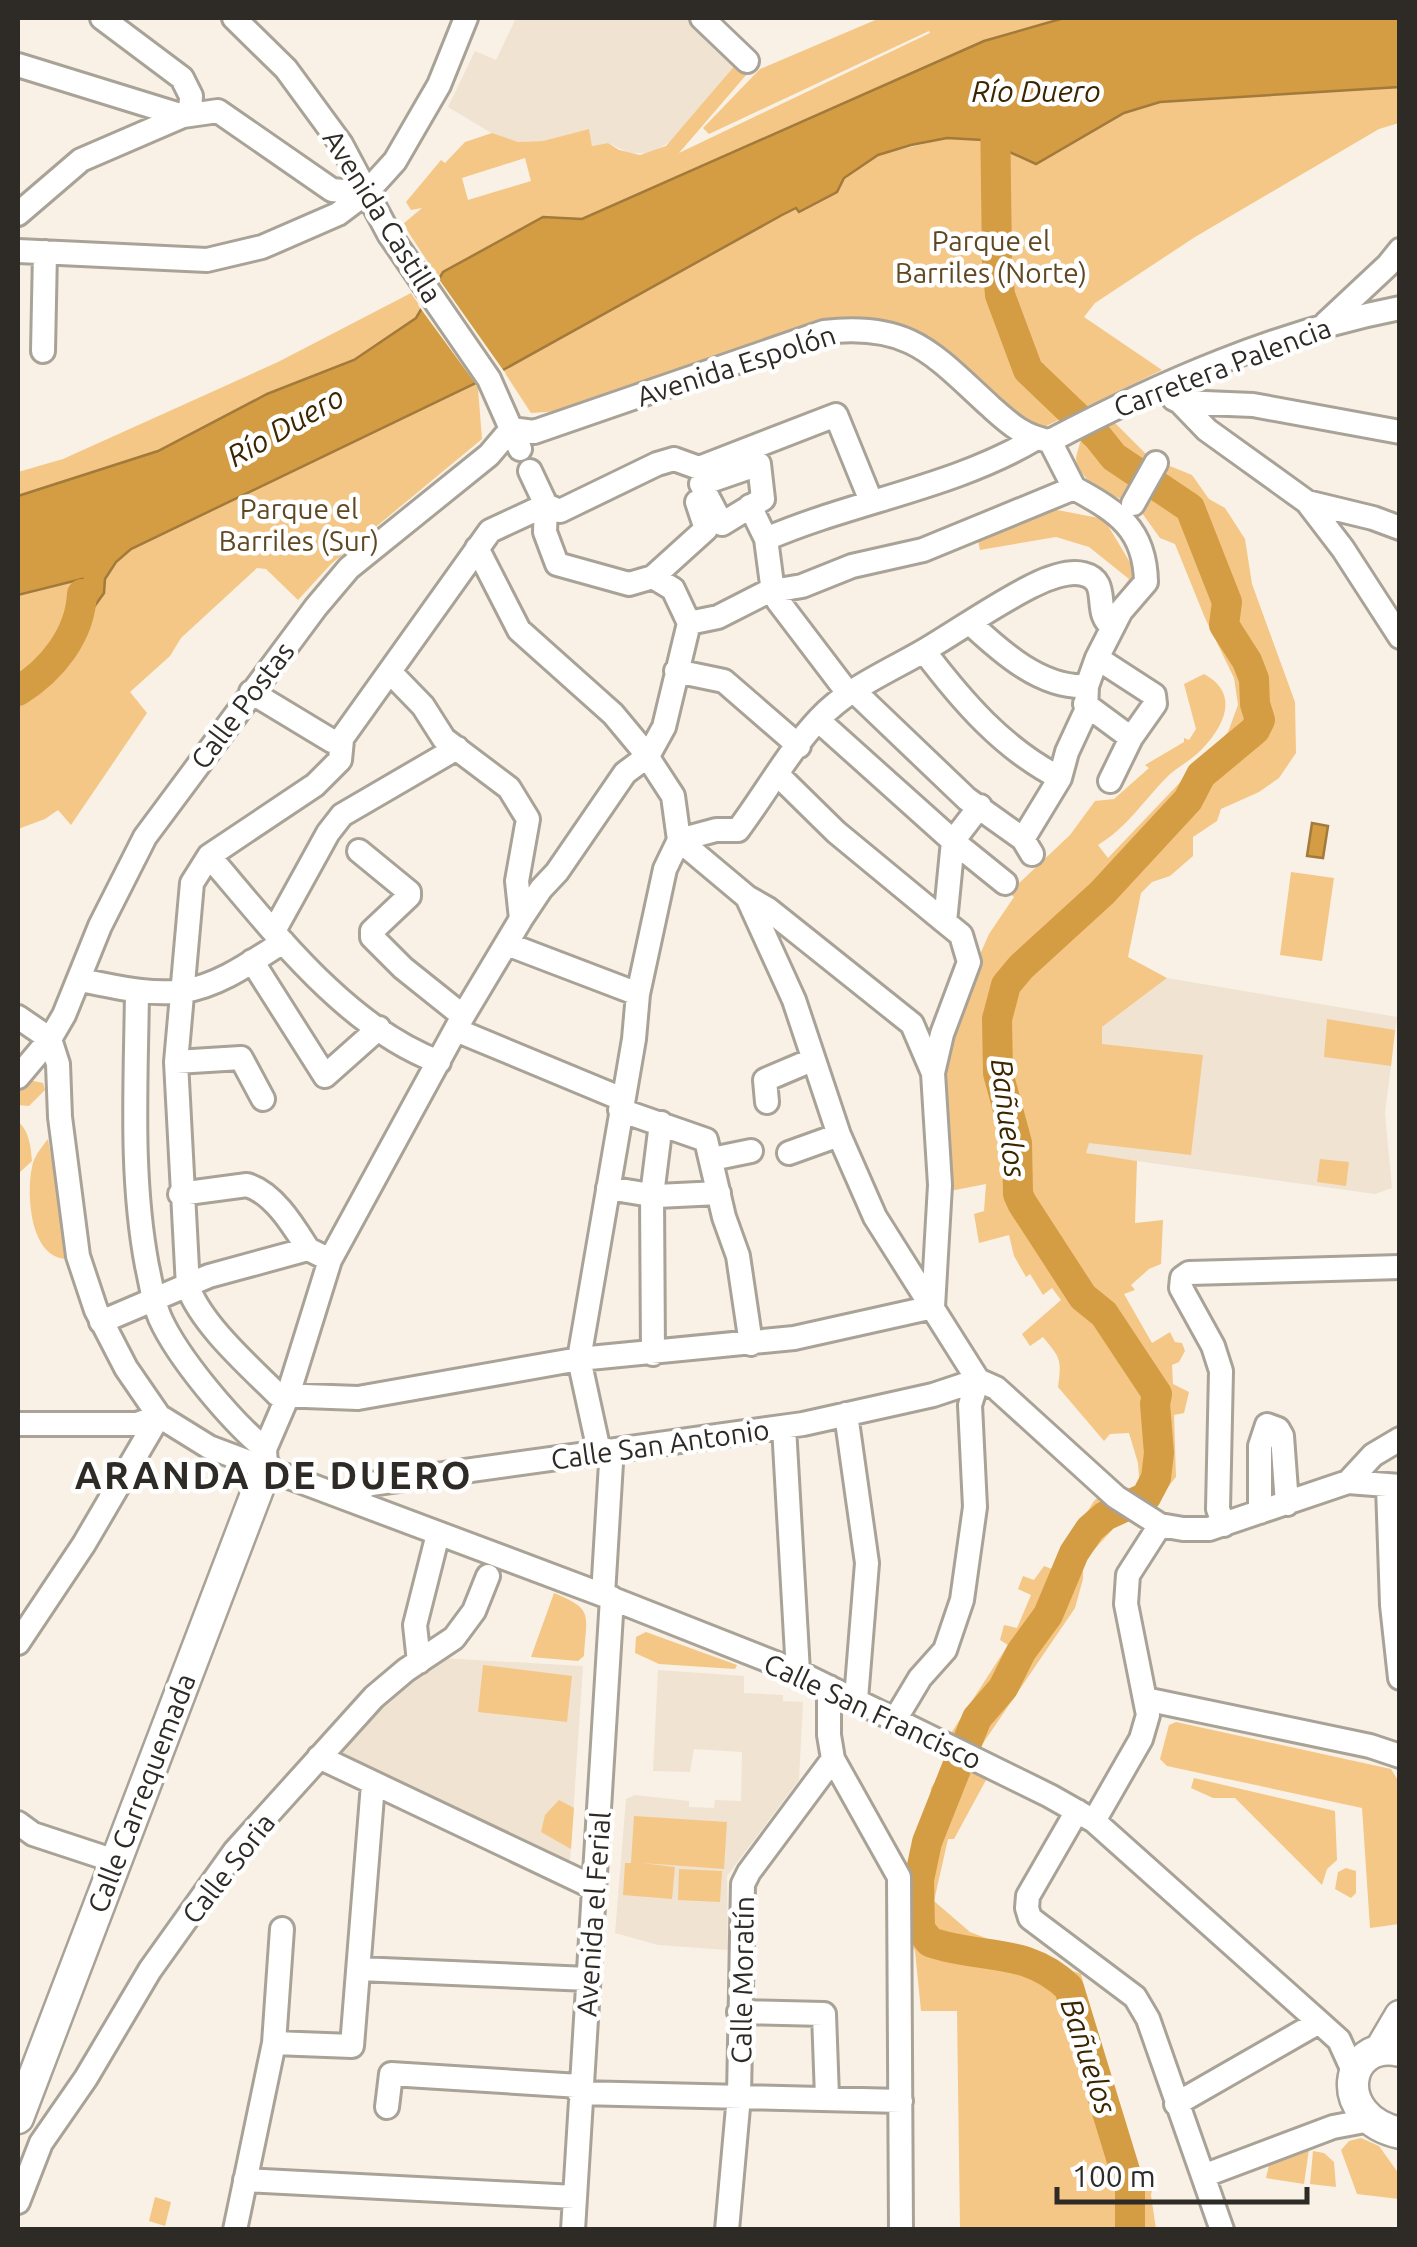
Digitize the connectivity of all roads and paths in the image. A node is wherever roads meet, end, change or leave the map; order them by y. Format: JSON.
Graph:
{"nodes":[{"id":1,"x":102,"y":18,"type":"edge"},
{"id":2,"x":234,"y":18,"type":"edge"},
{"id":3,"x":466,"y":18,"type":"edge"},
{"id":4,"x":702,"y":18,"type":"edge"},
{"id":5,"x":746,"y":61,"type":"dead end"},
{"id":6,"x":18,"y":65,"type":"edge"},
{"id":7,"x":186,"y":116,"type":"junction"},
{"id":8,"x":366,"y":193,"type":"junction"},
{"id":9,"x":18,"y":214,"type":"edge"},
{"id":10,"x":1400,"y":250,"type":"edge"},
{"id":11,"x":18,"y":251,"type":"edge"},
{"id":12,"x":45,"y":252,"type":"junction"},
{"id":13,"x":1400,"y":308,"type":"edge"},
{"id":14,"x":1324,"y":326,"type":"junction"},
{"id":15,"x":43,"y":351,"type":"dead end"},
{"id":16,"x":1153,"y":388,"type":"junction"},
{"id":17,"x":1180,"y":402,"type":"junction"},
{"id":18,"x":1400,"y":432,"type":"edge"},
{"id":19,"x":1050,"y":438,"type":"junction"},
{"id":20,"x":518,"y":444,"type":"junction"},
{"id":21,"x":674,"y":459,"type":"junction"},
{"id":22,"x":1156,"y":463,"type":"dead end"},
{"id":23,"x":1074,"y":488,"type":"junction"},
{"id":24,"x":872,"y":501,"type":"junction"},
{"id":25,"x":1306,"y":502,"type":"junction"},
{"id":26,"x":1133,"y":504,"type":"dead end"},
{"id":27,"x":546,"y":505,"type":"junction"},
{"id":28,"x":750,"y":506,"type":"dead end"},
{"id":29,"x":1400,"y":528,"type":"edge"},
{"id":30,"x":766,"y":539,"type":"junction"},
{"id":31,"x":477,"y":548,"type":"junction"},
{"id":32,"x":653,"y":577,"type":"junction"},
{"id":33,"x":773,"y":592,"type":"junction"},
{"id":34,"x":689,"y":623,"type":"junction"},
{"id":35,"x":970,"y":623,"type":"junction"},
{"id":36,"x":1112,"y":628,"type":"junction"},
{"id":37,"x":1400,"y":637,"type":"edge"},
{"id":38,"x":924,"y":651,"type":"junction"},
{"id":39,"x":1096,"y":658,"type":"junction"},
{"id":40,"x":678,"y":666,"type":"junction"},
{"id":41,"x":390,"y":672,"type":"junction"},
{"id":42,"x":251,"y":692,"type":"junction"},
{"id":43,"x":850,"y":692,"type":"junction"},
{"id":44,"x":1086,"y":694,"type":"junction"},
{"id":45,"x":818,"y":720,"type":"junction"},
{"id":46,"x":1131,"y":738,"type":"junction"},
{"id":47,"x":342,"y":740,"type":"junction"},
{"id":48,"x":799,"y":746,"type":"junction"},
{"id":49,"x":457,"y":748,"type":"junction"},
{"id":50,"x":648,"y":756,"type":"junction"},
{"id":51,"x":777,"y":774,"type":"junction"},
{"id":52,"x":1060,"y":778,"type":"junction"},
{"id":53,"x":1110,"y":781,"type":"dead end"},
{"id":54,"x":980,"y":806,"type":"junction"},
{"id":55,"x":679,"y":840,"type":"junction"},
{"id":56,"x":953,"y":841,"type":"junction"},
{"id":57,"x":359,"y":851,"type":"dead end"},
{"id":58,"x":208,"y":856,"type":"junction"},
{"id":59,"x":1005,"y":882,"type":"dead end"},
{"id":60,"x":747,"y":898,"type":"junction"},
{"id":61,"x":945,"y":922,"type":"junction"},
{"id":62,"x":513,"y":934,"type":"junction"},
{"id":63,"x":279,"y":937,"type":"junction"},
{"id":64,"x":252,"y":961,"type":"junction"},
{"id":65,"x":80,"y":980,"type":"junction"},
{"id":66,"x":182,"y":986,"type":"junction"},
{"id":67,"x":137,"y":991,"type":"junction"},
{"id":68,"x":638,"y":994,"type":"junction"},
{"id":69,"x":18,"y":1016,"type":"edge"},
{"id":70,"x":460,"y":1023,"type":"junction"},
{"id":71,"x":379,"y":1028,"type":"junction"},
{"id":72,"x":50,"y":1039,"type":"junction"},
{"id":73,"x":812,"y":1060,"type":"junction"},
{"id":74,"x":176,"y":1062,"type":"junction"},
{"id":75,"x":439,"y":1062,"type":"junction"},
{"id":76,"x":932,"y":1074,"type":"junction"},
{"id":77,"x":18,"y":1078,"type":"edge"},
{"id":78,"x":263,"y":1099,"type":"dead end"},
{"id":79,"x":766,"y":1102,"type":"dead end"},
{"id":80,"x":621,"y":1105,"type":"junction"},
{"id":81,"x":661,"y":1124,"type":"junction"},
{"id":82,"x":839,"y":1135,"type":"junction"},
{"id":83,"x":750,"y":1151,"type":"dead end"},
{"id":84,"x":788,"y":1153,"type":"dead end"},
{"id":85,"x":712,"y":1160,"type":"junction"},
{"id":86,"x":608,"y":1188,"type":"junction"},
{"id":87,"x":180,"y":1194,"type":"junction"},
{"id":88,"x":719,"y":1194,"type":"junction"},
{"id":89,"x":652,"y":1195,"type":"junction"},
{"id":90,"x":308,"y":1249,"type":"junction"},
{"id":91,"x":186,"y":1258,"type":"junction"},
{"id":92,"x":330,"y":1260,"type":"junction"},
{"id":93,"x":147,"y":1264,"type":"junction"},
{"id":94,"x":1400,"y":1267,"type":"edge"},
{"id":95,"x":188,"y":1287,"type":"junction"},
{"id":96,"x":154,"y":1302,"type":"junction"},
{"id":97,"x":933,"y":1307,"type":"junction"},
{"id":98,"x":102,"y":1322,"type":"junction"},
{"id":99,"x":752,"y":1344,"type":"junction"},
{"id":100,"x":654,"y":1354,"type":"junction"},
{"id":101,"x":579,"y":1359,"type":"junction"},
{"id":102,"x":978,"y":1380,"type":"junction"},
{"id":103,"x":287,"y":1398,"type":"junction"},
{"id":104,"x":846,"y":1414,"type":"junction"},
{"id":105,"x":159,"y":1416,"type":"junction"},
{"id":106,"x":18,"y":1424,"type":"edge"},
{"id":107,"x":784,"y":1427,"type":"junction"},
{"id":108,"x":1400,"y":1438,"type":"edge"},
{"id":109,"x":604,"y":1451,"type":"junction"},
{"id":110,"x":265,"y":1459,"type":"junction"},
{"id":111,"x":1348,"y":1482,"type":"junction"},
{"id":112,"x":1394,"y":1486,"type":"edge"},
{"id":113,"x":340,"y":1496,"type":"junction"},
{"id":114,"x":1287,"y":1504,"type":"junction"},
{"id":115,"x":1260,"y":1512,"type":"junction"},
{"id":116,"x":1160,"y":1525,"type":"junction"},
{"id":117,"x":1224,"y":1525,"type":"junction"},
{"id":118,"x":438,"y":1534,"type":"junction"},
{"id":119,"x":488,"y":1576,"type":"dead end"},
{"id":120,"x":608,"y":1596,"type":"junction"},
{"id":121,"x":18,"y":1642,"type":"edge"},
{"id":122,"x":420,"y":1662,"type":"junction"},
{"id":123,"x":798,"y":1672,"type":"junction"},
{"id":124,"x":1400,"y":1678,"type":"edge"},
{"id":125,"x":828,"y":1687,"type":"junction"},
{"id":126,"x":856,"y":1698,"type":"junction"},
{"id":127,"x":1145,"y":1699,"type":"junction"},
{"id":128,"x":896,"y":1718,"type":"junction"},
{"id":129,"x":1400,"y":1756,"type":"edge"},
{"id":130,"x":319,"y":1758,"type":"junction"},
{"id":131,"x":833,"y":1759,"type":"junction"},
{"id":132,"x":373,"y":1784,"type":"junction"},
{"id":133,"x":1086,"y":1816,"type":"junction"},
{"id":134,"x":18,"y":1823,"type":"edge"},
{"id":135,"x":115,"y":1861,"type":"junction"},
{"id":136,"x":594,"y":1888,"type":"junction"},
{"id":137,"x":282,"y":1929,"type":"dead end"},
{"id":138,"x":359,"y":1969,"type":"junction"},
{"id":139,"x":588,"y":1979,"type":"junction"},
{"id":140,"x":739,"y":2012,"type":"junction"},
{"id":141,"x":1400,"y":2016,"type":"edge"},
{"id":142,"x":1319,"y":2022,"type":"junction"},
{"id":143,"x":274,"y":2043,"type":"junction"},
{"id":144,"x":1371,"y":2064,"type":"edge"},
{"id":145,"x":580,"y":2090,"type":"junction"},
{"id":146,"x":739,"y":2096,"type":"junction"},
{"id":147,"x":826,"y":2097,"type":"junction"},
{"id":148,"x":901,"y":2101,"type":"junction"},
{"id":149,"x":1176,"y":2104,"type":"junction"},
{"id":150,"x":387,"y":2107,"type":"dead end"},
{"id":151,"x":18,"y":2118,"type":"edge"},
{"id":152,"x":1333,"y":2127,"type":"junction"},
{"id":153,"x":1384,"y":2127,"type":"edge"},
{"id":154,"x":1400,"y":2155,"type":"edge"},
{"id":155,"x":1203,"y":2176,"type":"junction"},
{"id":156,"x":246,"y":2180,"type":"junction"},
{"id":157,"x":575,"y":2197,"type":"junction"},
{"id":158,"x":18,"y":2202,"type":"edge"},
{"id":159,"x":235,"y":2230,"type":"edge"},
{"id":160,"x":573,"y":2230,"type":"edge"},
{"id":161,"x":728,"y":2230,"type":"edge"},
{"id":162,"x":901,"y":2230,"type":"edge"},
{"id":163,"x":1222,"y":2230,"type":"edge"}],
"edges":[{"from":1,"to":7,"type":"street"},
{"from":2,"to":8,"type":"street","name":"Avenida Castilla"},
{"from":3,"to":8,"type":"street"},
{"from":4,"to":5,"type":"street"},
{"from":6,"to":7,"type":"street"},
{"from":7,"to":8,"type":"street"},
{"from":7,"to":9,"type":"street"},
{"from":8,"to":12,"type":"street"},
{"from":8,"to":20,"type":"street","name":"Avenida Castilla"},
{"from":10,"to":14,"type":"street"},
{"from":11,"to":12,"type":"street"},
{"from":12,"to":15,"type":"street"},
{"from":13,"to":14,"type":"street","name":"Carretera Palencia"},
{"from":14,"to":16,"type":"street","name":"Carretera Palencia"},
{"from":16,"to":17,"type":"street"},
{"from":16,"to":19,"type":"street","name":"Carretera Palencia"},
{"from":17,"to":18,"type":"street"},
{"from":17,"to":25,"type":"street"},
{"from":19,"to":20,"type":"street","name":"Avenida Espolón"},
{"from":19,"to":23,"type":"street"},
{"from":19,"to":24,"type":"street","name":"Carretera Palencia"},
{"from":20,"to":27,"type":"street","name":"Avenida Castilla"},
{"from":20,"to":42,"type":"street","name":"Calle Postas"},
{"from":21,"to":24,"type":"street"},
{"from":21,"to":27,"type":"street"},
{"from":21,"to":32,"type":"street"},
{"from":22,"to":26,"type":"street"},
{"from":23,"to":33,"type":"street"},
{"from":23,"to":36,"type":"street"},
{"from":24,"to":30,"type":"street","name":"Carretera Palencia"},
{"from":25,"to":29,"type":"street"},
{"from":25,"to":37,"type":"street"},
{"from":27,"to":31,"type":"street"},
{"from":27,"to":32,"type":"street","name":"Avenida Castilla"},
{"from":28,"to":30,"type":"street"},
{"from":30,"to":33,"type":"street"},
{"from":31,"to":41,"type":"street"},
{"from":31,"to":50,"type":"street"},
{"from":32,"to":34,"type":"street"},
{"from":33,"to":34,"type":"street"},
{"from":33,"to":43,"type":"street"},
{"from":34,"to":40,"type":"street"},
{"from":35,"to":36,"type":"street"},
{"from":35,"to":38,"type":"street"},
{"from":35,"to":44,"type":"street"},
{"from":36,"to":39,"type":"street"},
{"from":38,"to":43,"type":"street"},
{"from":38,"to":52,"type":"street"},
{"from":39,"to":44,"type":"street"},
{"from":39,"to":46,"type":"street"},
{"from":40,"to":48,"type":"street"},
{"from":40,"to":50,"type":"street"},
{"from":41,"to":47,"type":"street"},
{"from":41,"to":49,"type":"street"},
{"from":42,"to":47,"type":"street"},
{"from":42,"to":65,"type":"street","name":"Calle Postas"},
{"from":43,"to":45,"type":"street"},
{"from":43,"to":54,"type":"street"},
{"from":44,"to":46,"type":"street"},
{"from":44,"to":52,"type":"street"},
{"from":45,"to":48,"type":"street"},
{"from":45,"to":56,"type":"street"},
{"from":46,"to":53,"type":"street"},
{"from":47,"to":58,"type":"street"},
{"from":48,"to":51,"type":"street"},
{"from":49,"to":62,"type":"street"},
{"from":49,"to":63,"type":"street"},
{"from":50,"to":55,"type":"street"},
{"from":50,"to":62,"type":"street"},
{"from":51,"to":55,"type":"street"},
{"from":51,"to":61,"type":"street"},
{"from":52,"to":54,"type":"street"},
{"from":54,"to":56,"type":"street"},
{"from":55,"to":60,"type":"street"},
{"from":55,"to":68,"type":"street"},
{"from":56,"to":59,"type":"street"},
{"from":56,"to":61,"type":"street"},
{"from":57,"to":70,"type":"street"},
{"from":58,"to":63,"type":"street"},
{"from":58,"to":66,"type":"street"},
{"from":60,"to":73,"type":"street"},
{"from":60,"to":76,"type":"street"},
{"from":61,"to":76,"type":"street"},
{"from":62,"to":68,"type":"street"},
{"from":62,"to":70,"type":"street"},
{"from":63,"to":64,"type":"street"},
{"from":63,"to":71,"type":"street"},
{"from":64,"to":66,"type":"street"},
{"from":64,"to":71,"type":"street"},
{"from":65,"to":67,"type":"street"},
{"from":65,"to":72,"type":"street","name":"Calle Postas"},
{"from":66,"to":67,"type":"street"},
{"from":66,"to":74,"type":"street"},
{"from":67,"to":93,"type":"street"},
{"from":68,"to":80,"type":"street"},
{"from":69,"to":72,"type":"street"},
{"from":70,"to":75,"type":"street"},
{"from":70,"to":80,"type":"street"},
{"from":71,"to":75,"type":"street"},
{"from":72,"to":77,"type":"street","name":"Calle Postas"},
{"from":72,"to":98,"type":"street"},
{"from":73,"to":79,"type":"street"},
{"from":73,"to":82,"type":"street"},
{"from":74,"to":78,"type":"street"},
{"from":74,"to":87,"type":"street"},
{"from":75,"to":92,"type":"street"},
{"from":76,"to":97,"type":"street"},
{"from":80,"to":81,"type":"street"},
{"from":80,"to":86,"type":"street"},
{"from":81,"to":85,"type":"street"},
{"from":81,"to":89,"type":"street"},
{"from":82,"to":84,"type":"street"},
{"from":82,"to":97,"type":"street"},
{"from":83,"to":85,"type":"street"},
{"from":85,"to":88,"type":"street"},
{"from":86,"to":89,"type":"street"},
{"from":86,"to":101,"type":"street"},
{"from":87,"to":90,"type":"street"},
{"from":87,"to":91,"type":"street"},
{"from":88,"to":89,"type":"street"},
{"from":88,"to":99,"type":"street"},
{"from":89,"to":100,"type":"street"},
{"from":90,"to":92,"type":"street"},
{"from":90,"to":95,"type":"street"},
{"from":91,"to":93,"type":"street"},
{"from":91,"to":95,"type":"street"},
{"from":92,"to":103,"type":"street"},
{"from":93,"to":96,"type":"street"},
{"from":94,"to":117,"type":"street"},
{"from":95,"to":96,"type":"street"},
{"from":95,"to":103,"type":"street"},
{"from":96,"to":98,"type":"street"},
{"from":96,"to":110,"type":"street"},
{"from":97,"to":99,"type":"street"},
{"from":97,"to":102,"type":"street"},
{"from":98,"to":105,"type":"street"},
{"from":99,"to":100,"type":"street"},
{"from":100,"to":101,"type":"street"},
{"from":101,"to":103,"type":"street"},
{"from":101,"to":109,"type":"street","name":"Avenida el Ferial"},
{"from":102,"to":104,"type":"street","name":"Calle San Antonio"},
{"from":102,"to":116,"type":"street"},
{"from":102,"to":128,"type":"street"},
{"from":103,"to":110,"type":"street"},
{"from":104,"to":107,"type":"street","name":"Calle San Antonio"},
{"from":104,"to":126,"type":"street"},
{"from":105,"to":106,"type":"street"},
{"from":105,"to":110,"type":"street","name":"Calle San Francisco"},
{"from":105,"to":121,"type":"street"},
{"from":107,"to":109,"type":"street","name":"Calle San Antonio"},
{"from":107,"to":123,"type":"street"},
{"from":108,"to":111,"type":"street"},
{"from":109,"to":113,"type":"street","name":"Calle San Antonio"},
{"from":109,"to":120,"type":"street","name":"Avenida el Ferial"},
{"from":110,"to":113,"type":"street","name":"Calle San Francisco"},
{"from":110,"to":135,"type":"main road","name":"Calle Carrequemada"},
{"from":111,"to":112,"type":"street"},
{"from":111,"to":114,"type":"street"},
{"from":112,"to":124,"type":"street"},
{"from":113,"to":118,"type":"street","name":"Calle San Francisco"},
{"from":114,"to":115,"type":"street"},
{"from":114,"to":115,"type":"street"},
{"from":115,"to":117,"type":"street"},
{"from":116,"to":117,"type":"street"},
{"from":116,"to":127,"type":"street"},
{"from":118,"to":120,"type":"street","name":"Calle San Francisco"},
{"from":118,"to":122,"type":"street"},
{"from":119,"to":122,"type":"street","name":"Calle Soria"},
{"from":120,"to":123,"type":"street","name":"Calle San Francisco"},
{"from":120,"to":136,"type":"street","name":"Avenida el Ferial"},
{"from":122,"to":130,"type":"street","name":"Calle Soria"},
{"from":123,"to":125,"type":"street","name":"Calle San Francisco"},
{"from":125,"to":126,"type":"street","name":"Calle San Francisco"},
{"from":125,"to":131,"type":"street"},
{"from":126,"to":128,"type":"street","name":"Calle San Francisco"},
{"from":127,"to":129,"type":"street"},
{"from":127,"to":133,"type":"street"},
{"from":128,"to":133,"type":"street","name":"Calle San Francisco"},
{"from":130,"to":132,"type":"street"},
{"from":130,"to":158,"type":"street","name":"Calle Soria"},
{"from":131,"to":140,"type":"street","name":"Calle Moratín"},
{"from":131,"to":148,"type":"street"},
{"from":132,"to":136,"type":"street"},
{"from":132,"to":138,"type":"street"},
{"from":133,"to":142,"type":"street","name":"Calle San Francisco"},
{"from":133,"to":149,"type":"street"},
{"from":134,"to":135,"type":"street"},
{"from":135,"to":151,"type":"main road","name":"Calle Carrequemada"},
{"from":136,"to":139,"type":"street","name":"Avenida el Ferial"},
{"from":137,"to":143,"type":"street"},
{"from":138,"to":139,"type":"street"},
{"from":138,"to":143,"type":"street"},
{"from":139,"to":145,"type":"street","name":"Avenida el Ferial"},
{"from":140,"to":146,"type":"street","name":"Calle Moratín"},
{"from":140,"to":147,"type":"street"},
{"from":141,"to":144,"type":"main road"},
{"from":142,"to":144,"type":"street","name":"Calle San Francisco"},
{"from":142,"to":149,"type":"street"},
{"from":143,"to":156,"type":"street"},
{"from":144,"to":152,"type":"street"},
{"from":144,"to":153,"type":"main road"},
{"from":145,"to":146,"type":"street"},
{"from":145,"to":150,"type":"street"},
{"from":145,"to":157,"type":"street","name":"Avenida el Ferial"},
{"from":146,"to":147,"type":"street"},
{"from":146,"to":161,"type":"street","name":"Calle Moratín"},
{"from":147,"to":148,"type":"street"},
{"from":148,"to":162,"type":"street"},
{"from":149,"to":155,"type":"street"},
{"from":152,"to":153,"type":"street"},
{"from":152,"to":155,"type":"street"},
{"from":153,"to":154,"type":"main road"},
{"from":155,"to":163,"type":"street"},
{"from":156,"to":157,"type":"street"},
{"from":156,"to":159,"type":"street"},
{"from":157,"to":160,"type":"street","name":"Avenida el Ferial"}]}
